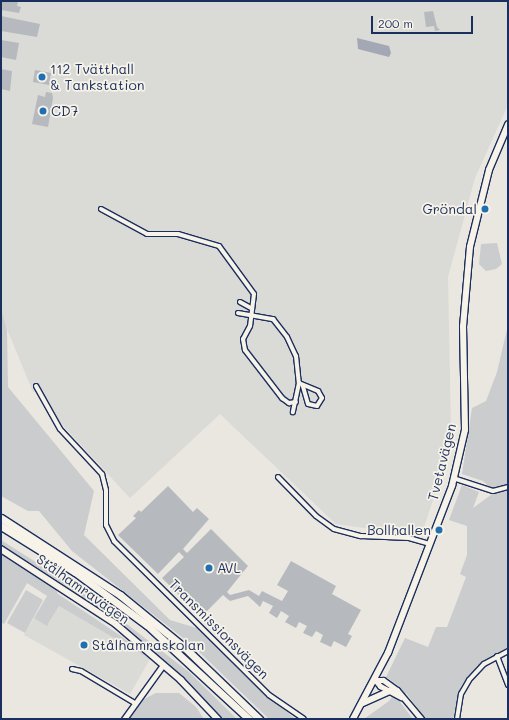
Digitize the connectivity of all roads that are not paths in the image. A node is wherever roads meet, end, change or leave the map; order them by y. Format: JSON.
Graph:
{"nodes":[{"id":1,"x":508,"y":125,"type":"edge"},
{"id":2,"x":101,"y":209,"type":"dead end"},
{"id":3,"x":240,"y":302,"type":"dead end"},
{"id":4,"x":251,"y":308,"type":"junction"},
{"id":5,"x":238,"y":313,"type":"dead end"},
{"id":6,"x":251,"y":313,"type":"junction"},
{"id":7,"x":301,"y":384,"type":"junction"},
{"id":8,"x":36,"y":386,"type":"dead end"},
{"id":9,"x":296,"y":402,"type":"junction"},
{"id":10,"x":294,"y":412,"type":"dead end"},
{"id":11,"x":278,"y":477,"type":"dead end"},
{"id":12,"x":454,"y":478,"type":"junction"},
{"id":13,"x":508,"y":487,"type":"edge"},
{"id":14,"x":1,"y":518,"type":"edge"},
{"id":15,"x":1,"y":526,"type":"edge"},
{"id":16,"x":430,"y":544,"type":"junction"},
{"id":17,"x":1,"y":549,"type":"edge"},
{"id":18,"x":508,"y":651,"type":"edge"},
{"id":19,"x":496,"y":656,"type":"junction"},
{"id":20,"x":163,"y":665,"type":"junction"},
{"id":21,"x":72,"y":669,"type":"dead end"},
{"id":22,"x":375,"y":680,"type":"junction"},
{"id":23,"x":508,"y":685,"type":"edge"},
{"id":24,"x":390,"y":691,"type":"junction"},
{"id":25,"x":404,"y":698,"type":"junction"},
{"id":26,"x":133,"y":702,"type":"junction"},
{"id":27,"x":363,"y":703,"type":"junction"},
{"id":28,"x":124,"y":719,"type":"edge"},
{"id":29,"x":218,"y":719,"type":"edge"},
{"id":30,"x":249,"y":719,"type":"edge"},
{"id":31,"x":259,"y":719,"type":"edge"},
{"id":32,"x":304,"y":719,"type":"edge"},
{"id":33,"x":353,"y":719,"type":"edge"},
{"id":34,"x":421,"y":719,"type":"edge"},
{"id":35,"x":457,"y":719,"type":"edge"}],
"edges":[{"from":1,"to":12,"type":"main road","name":"Tvetavägen"},
{"from":2,"to":4,"type":"street"},
{"from":3,"to":4,"type":"street"},
{"from":4,"to":6,"type":"street"},
{"from":5,"to":6,"type":"street"},
{"from":6,"to":7,"type":"street"},
{"from":6,"to":9,"type":"street"},
{"from":7,"to":7,"type":"street"},
{"from":7,"to":9,"type":"street"},
{"from":8,"to":32,"type":"street","name":"Transmissionsvägen"},
{"from":9,"to":10,"type":"street"},
{"from":11,"to":16,"type":"street"},
{"from":12,"to":13,"type":"street"},
{"from":12,"to":16,"type":"main road","name":"Tvetavägen"},
{"from":14,"to":31,"type":"highway"},
{"from":15,"to":30,"type":"highway"},
{"from":16,"to":22,"type":"main road","name":"Tvetavägen"},
{"from":17,"to":20,"type":"main road","name":"Stålhamravägen"},
{"from":18,"to":19,"type":"street"},
{"from":19,"to":23,"type":"street"},
{"from":19,"to":35,"type":"street"},
{"from":20,"to":26,"type":"street"},
{"from":20,"to":29,"type":"main road","name":"Stålhamravägen"},
{"from":21,"to":26,"type":"street"},
{"from":22,"to":24,"type":"street"},
{"from":22,"to":25,"type":"street"},
{"from":22,"to":27,"type":"main road","name":"Tvetavägen"},
{"from":24,"to":25,"type":"street"},
{"from":24,"to":27,"type":"main road"},
{"from":25,"to":34,"type":"street"},
{"from":26,"to":28,"type":"street"},
{"from":27,"to":33,"type":"main road","name":"Tvetavägen"}]}
